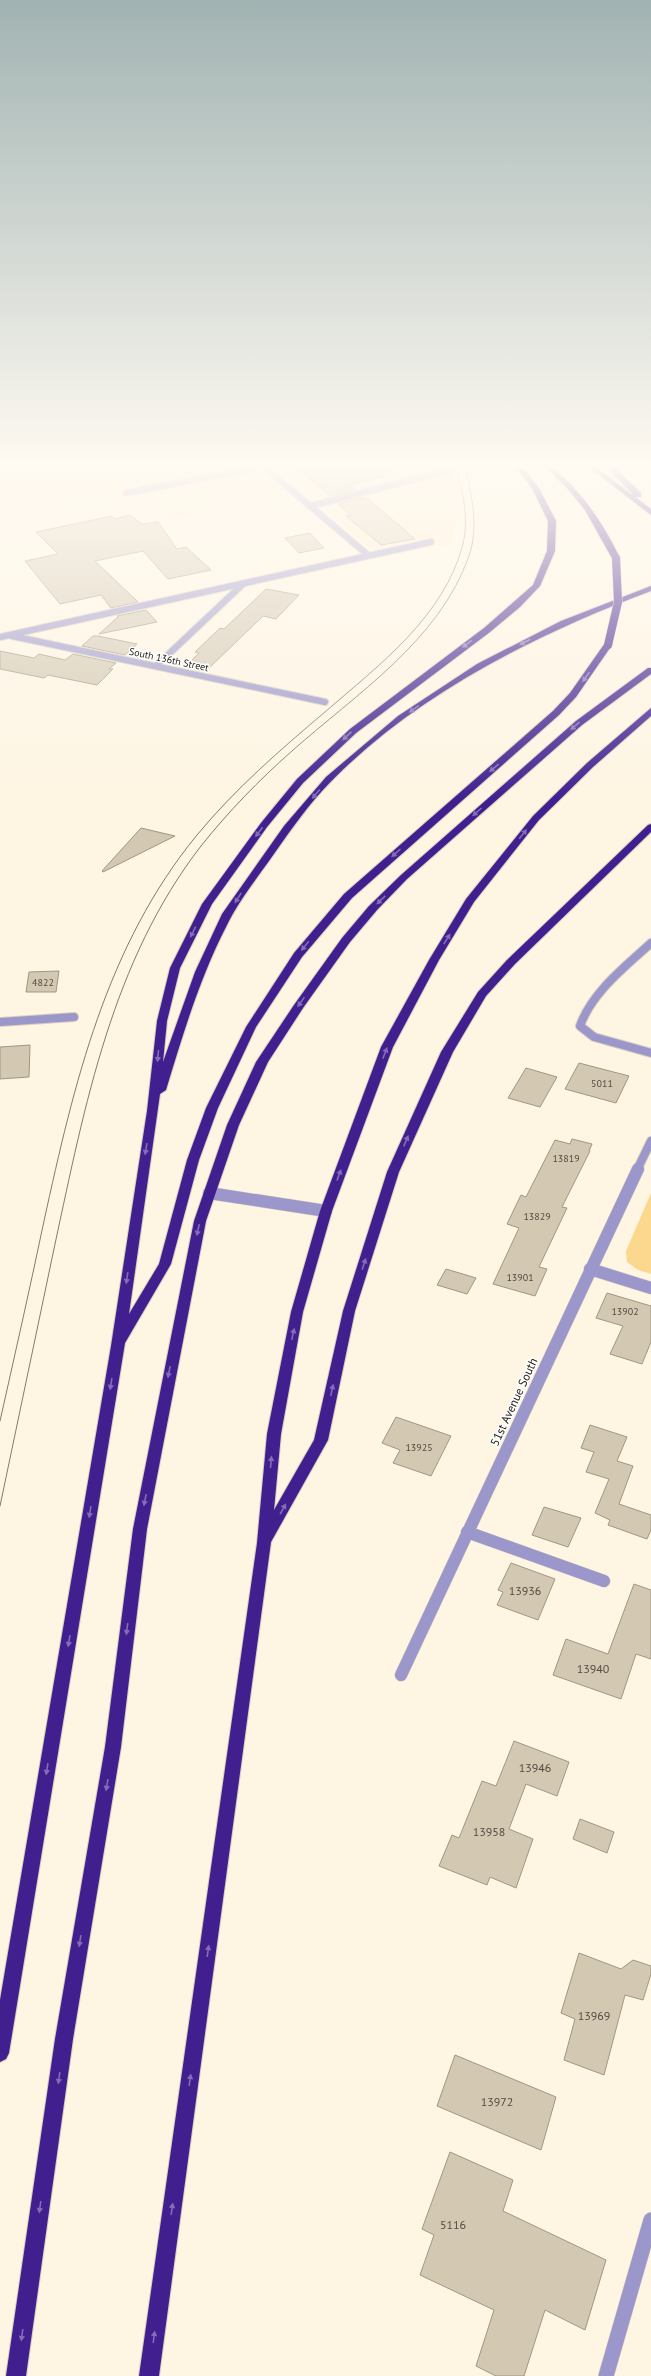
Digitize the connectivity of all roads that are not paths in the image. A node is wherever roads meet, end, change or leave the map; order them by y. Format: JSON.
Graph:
{"nodes":[{"id":1,"x":265,"y":579,"type":"edge"},
{"id":2,"x":539,"y":579,"type":"edge"},
{"id":3,"x":619,"y":579,"type":"edge"},
{"id":4,"x":243,"y":584,"type":"junction"},
{"id":5,"x":651,"y":588,"type":"edge"},
{"id":6,"x":8,"y":636,"type":"junction"},
{"id":7,"x":0,"y":637,"type":"edge"},
{"id":8,"x":156,"y":666,"type":"junction"},
{"id":9,"x":651,"y":670,"type":"edge"},
{"id":10,"x":325,"y":702,"type":"dead end"},
{"id":11,"x":651,"y":711,"type":"edge"},
{"id":12,"x":651,"y":827,"type":"edge"},
{"id":13,"x":651,"y":942,"type":"edge"},
{"id":14,"x":74,"y":1017,"type":"dead end"},
{"id":15,"x":0,"y":1022,"type":"edge"},
{"id":16,"x":651,"y":1053,"type":"edge"},
{"id":17,"x":153,"y":1111,"type":"junction"},
{"id":18,"x":651,"y":1141,"type":"edge"},
{"id":19,"x":209,"y":1193,"type":"junction"},
{"id":20,"x":326,"y":1211,"type":"junction"},
{"id":21,"x":590,"y":1269,"type":"junction"},
{"id":22,"x":651,"y":1288,"type":"edge"},
{"id":23,"x":118,"y":1346,"type":"junction"},
{"id":24,"x":467,"y":1532,"type":"junction"},
{"id":25,"x":264,"y":1543,"type":"junction"},
{"id":26,"x":604,"y":1581,"type":"dead end"},
{"id":27,"x":401,"y":1675,"type":"dead end"},
{"id":28,"x":0,"y":2053,"type":"edge"},
{"id":29,"x":651,"y":2220,"type":"edge"},
{"id":30,"x":16,"y":2376,"type":"edge"},
{"id":31,"x":149,"y":2376,"type":"edge"},
{"id":32,"x":606,"y":2376,"type":"edge"}],
"edges":[{"from":1,"to":4,"type":"street"},
{"from":2,"to":17,"type":"highway","one_way":true},
{"from":3,"to":23,"type":"highway","one_way":true,"bridge":true},
{"from":4,"to":6,"type":"street"},
{"from":4,"to":8,"type":"street"},
{"from":5,"to":17,"type":"highway","one_way":true},
{"from":6,"to":7,"type":"street"},
{"from":6,"to":8,"type":"street","name":"South 136th Street"},
{"from":8,"to":10,"type":"street","name":"South 136th Street"},
{"from":9,"to":19,"type":"highway","one_way":true},
{"from":20,"to":11,"type":"highway","one_way":true},
{"from":25,"to":12,"type":"highway","one_way":true},
{"from":13,"to":16,"type":"street"},
{"from":14,"to":15,"type":"street"},
{"from":17,"to":23,"type":"highway","one_way":true},
{"from":18,"to":21,"type":"street","name":"51st Avenue South"},
{"from":19,"to":20,"type":"street"},
{"from":19,"to":30,"type":"highway","one_way":true},
{"from":25,"to":20,"type":"highway","one_way":true},
{"from":21,"to":22,"type":"street"},
{"from":21,"to":24,"type":"street","name":"51st Avenue South"},
{"from":23,"to":28,"type":"highway","one_way":true},
{"from":24,"to":26,"type":"street"},
{"from":24,"to":27,"type":"street","name":"51st Avenue South"},
{"from":31,"to":25,"type":"highway","one_way":true},
{"from":29,"to":32,"type":"street"}]}
